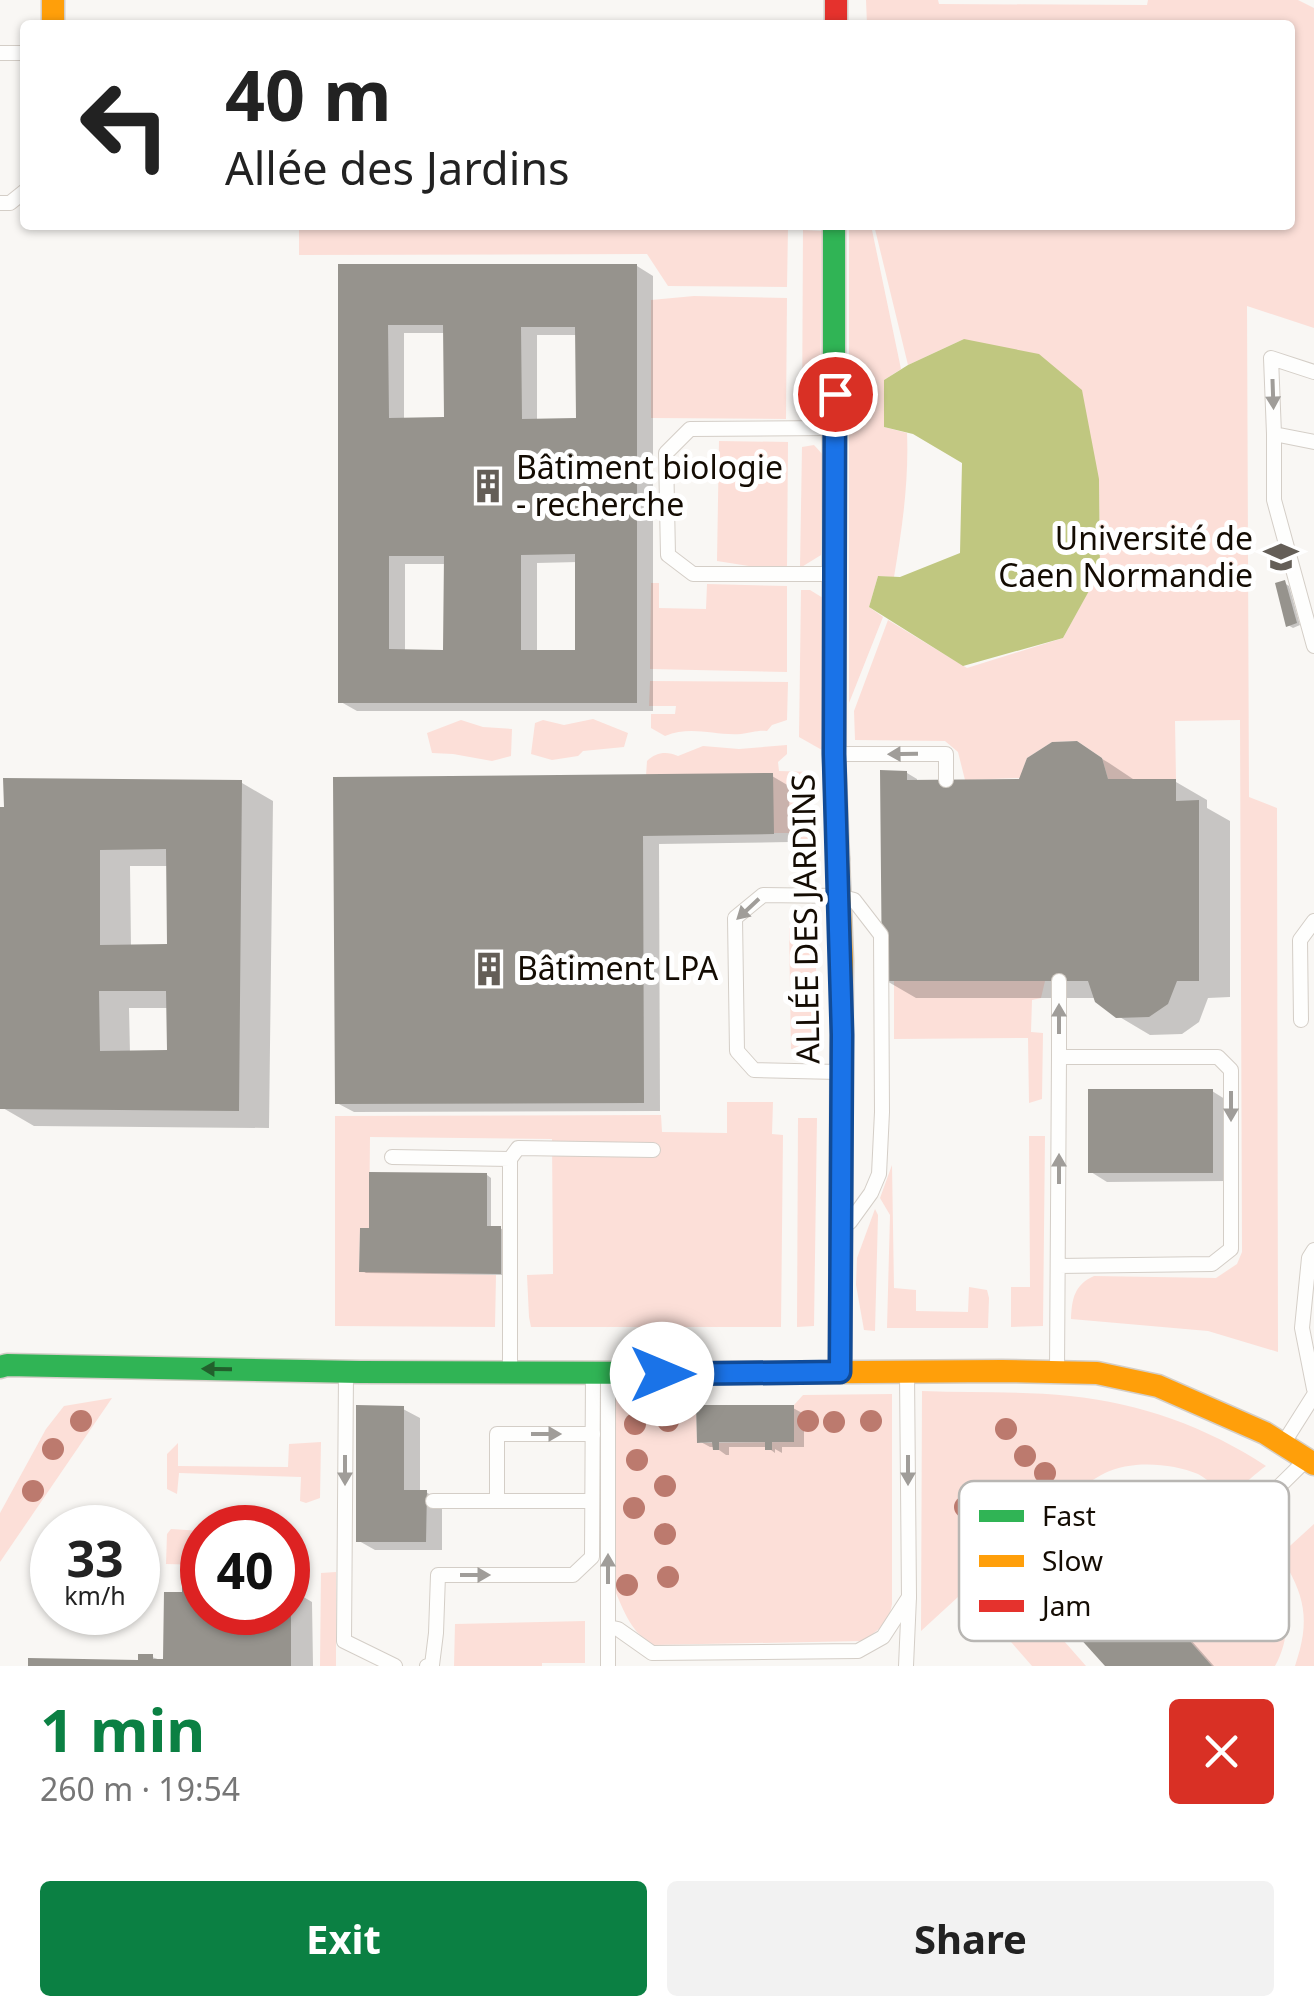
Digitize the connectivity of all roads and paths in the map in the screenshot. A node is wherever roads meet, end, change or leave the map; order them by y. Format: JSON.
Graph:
{"nodes":[{"id":1,"x":834,"y":230,"type":"edge"},
{"id":2,"x":1314,"y":372,"type":"edge"},
{"id":3,"x":835,"y":428,"type":"junction"},
{"id":4,"x":1274,"y":434,"type":"junction"},
{"id":5,"x":1314,"y":442,"type":"edge"},
{"id":6,"x":835,"y":574,"type":"junction"},
{"id":7,"x":1314,"y":646,"type":"edge"},
{"id":8,"x":834,"y":754,"type":"junction"},
{"id":9,"x":946,"y":780,"type":"dead end"},
{"id":10,"x":839,"y":896,"type":"junction"},
{"id":11,"x":1314,"y":921,"type":"edge"},
{"id":12,"x":1060,"y":981,"type":"dead end"},
{"id":13,"x":1300,"y":1020,"type":"dead end"},
{"id":14,"x":1059,"y":1057,"type":"junction"},
{"id":15,"x":842,"y":1072,"type":"junction"},
{"id":16,"x":652,"y":1150,"type":"dead end"},
{"id":17,"x":392,"y":1157,"type":"dead end"},
{"id":18,"x":510,"y":1159,"type":"junction"},
{"id":19,"x":840,"y":1234,"type":"junction"},
{"id":20,"x":1314,"y":1250,"type":"edge"},
{"id":21,"x":1058,"y":1266,"type":"junction"},
{"id":22,"x":3,"y":1366,"type":"edge"},
{"id":23,"x":1057,"y":1371,"type":"junction"},
{"id":24,"x":346,"y":1372,"type":"junction"},
{"id":25,"x":510,"y":1372,"type":"junction"},
{"id":26,"x":840,"y":1372,"type":"junction"},
{"id":27,"x":907,"y":1372,"type":"junction"},
{"id":28,"x":600,"y":1373,"type":"junction"},
{"id":29,"x":1314,"y":1392,"type":"edge"},
{"id":30,"x":593,"y":1434,"type":"junction"},
{"id":31,"x":1283,"y":1444,"type":"junction"},
{"id":32,"x":1310,"y":1462,"type":"edge"},
{"id":33,"x":1289,"y":1481,"type":"edge"},
{"id":34,"x":433,"y":1501,"type":"dead end"},
{"id":35,"x":497,"y":1501,"type":"junction"},
{"id":36,"x":592,"y":1501,"type":"junction"},
{"id":37,"x":909,"y":1596,"type":"junction"},
{"id":38,"x":608,"y":1627,"type":"junction"},
{"id":39,"x":395,"y":1666,"type":"edge"},
{"id":40,"x":427,"y":1666,"type":"edge"},
{"id":41,"x":608,"y":1666,"type":"edge"},
{"id":42,"x":906,"y":1666,"type":"edge"}],
"edges":[{"from":1,"to":3,"type":"street","name":"ALLÉE DES JARDINS"},
{"from":2,"to":4,"type":"lane","one_way":true},
{"from":3,"to":6,"type":"street","name":"ALLÉE DES JARDINS"},
{"from":3,"to":6,"type":"lane"},
{"from":4,"to":5,"type":"lane"},
{"from":4,"to":7,"type":"lane"},
{"from":6,"to":8,"type":"street","name":"ALLÉE DES JARDINS"},
{"from":9,"to":8,"type":"lane","one_way":true},
{"from":8,"to":10,"type":"street","name":"ALLÉE DES JARDINS"},
{"from":10,"to":15,"type":"street","name":"ALLÉE DES JARDINS"},
{"from":10,"to":15,"type":"lane","one_way":true},
{"from":10,"to":19,"type":"lane"},
{"from":11,"to":13,"type":"lane"},
{"from":14,"to":12,"type":"lane","one_way":true},
{"from":21,"to":14,"type":"lane","one_way":true},
{"from":14,"to":21,"type":"lane","one_way":true},
{"from":15,"to":19,"type":"street","name":"ALLÉE DES JARDINS"},
{"from":16,"to":18,"type":"lane"},
{"from":17,"to":18,"type":"lane"},
{"from":18,"to":25,"type":"lane"},
{"from":19,"to":26,"type":"street","name":"ALLÉE DES JARDINS"},
{"from":20,"to":29,"type":"lane"},
{"from":21,"to":23,"type":"lane"},
{"from":24,"to":22,"type":"street","one_way":true},
{"from":23,"to":27,"type":"street"},
{"from":23,"to":31,"type":"street"},
{"from":24,"to":25,"type":"street"},
{"from":24,"to":39,"type":"lane","one_way":true},
{"from":25,"to":28,"type":"street"},
{"from":26,"to":27,"type":"street"},
{"from":26,"to":28,"type":"street"},
{"from":27,"to":37,"type":"lane","one_way":true},
{"from":28,"to":30,"type":"lane"},
{"from":38,"to":28,"type":"lane","one_way":true},
{"from":29,"to":31,"type":"lane"},
{"from":35,"to":30,"type":"lane","one_way":true},
{"from":30,"to":36,"type":"lane"},
{"from":31,"to":32,"type":"street"},
{"from":32,"to":33,"type":"lane"},
{"from":34,"to":35,"type":"lane"},
{"from":35,"to":36,"type":"lane"},
{"from":40,"to":36,"type":"lane","one_way":true},
{"from":37,"to":38,"type":"lane"},
{"from":37,"to":42,"type":"lane"},
{"from":38,"to":41,"type":"lane"}]}
